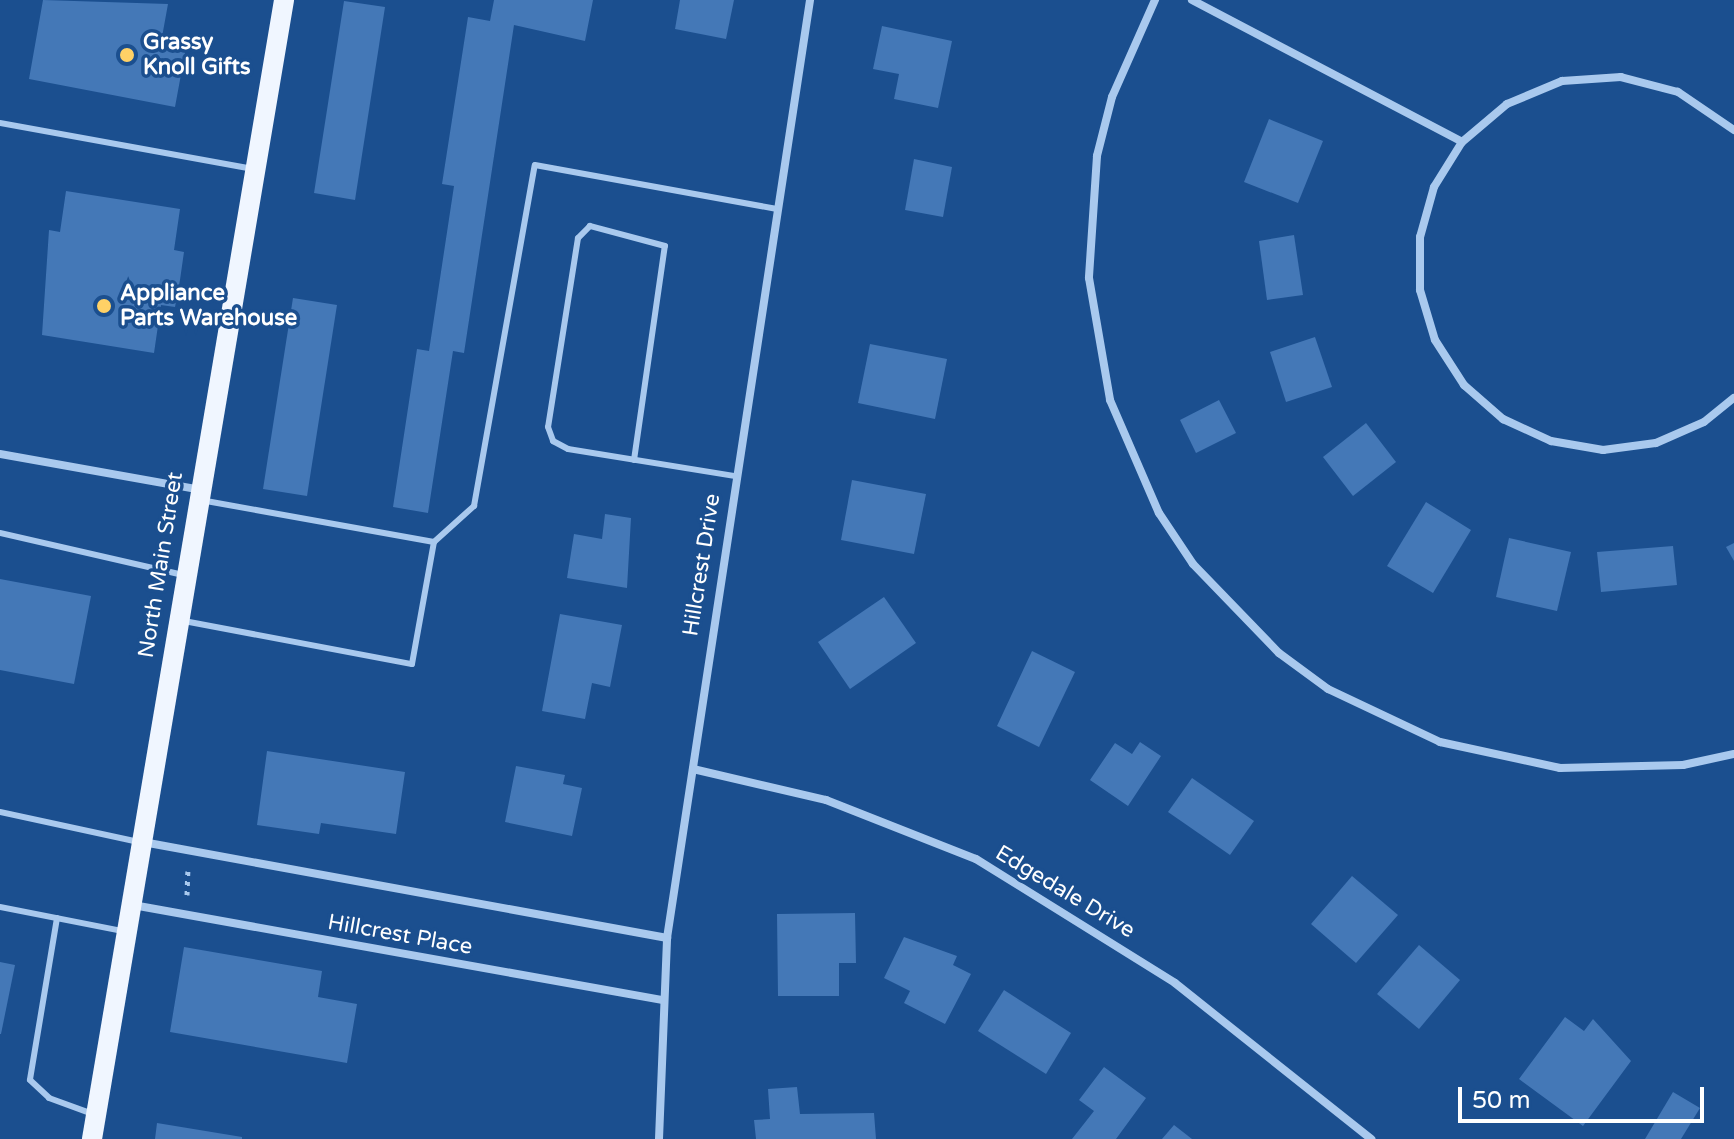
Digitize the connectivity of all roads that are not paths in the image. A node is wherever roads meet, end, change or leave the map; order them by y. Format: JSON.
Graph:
{"nodes":[{"id":1,"x":284,"y":0,"type":"edge"},
{"id":2,"x":810,"y":0,"type":"edge"},
{"id":3,"x":1155,"y":0,"type":"edge"},
{"id":4,"x":1192,"y":0,"type":"edge"},
{"id":5,"x":0,"y":123,"type":"edge"},
{"id":6,"x":1734,"y":130,"type":"edge"},
{"id":7,"x":1462,"y":142,"type":"junction"},
{"id":8,"x":254,"y":170,"type":"junction"},
{"id":9,"x":777,"y":209,"type":"junction"},
{"id":10,"x":1734,"y":398,"type":"edge"},
{"id":11,"x":0,"y":454,"type":"edge"},
{"id":12,"x":634,"y":460,"type":"junction"},
{"id":13,"x":734,"y":476,"type":"junction"},
{"id":14,"x":196,"y":494,"type":"junction"},
{"id":15,"x":0,"y":533,"type":"edge"},
{"id":16,"x":434,"y":542,"type":"junction"},
{"id":17,"x":183,"y":575,"type":"junction"},
{"id":18,"x":177,"y":619,"type":"junction"},
{"id":19,"x":1734,"y":754,"type":"edge"},
{"id":20,"x":693,"y":769,"type":"junction"},
{"id":21,"x":0,"y":812,"type":"edge"},
{"id":22,"x":143,"y":842,"type":"junction"},
{"id":23,"x":132,"y":905,"type":"junction"},
{"id":24,"x":0,"y":907,"type":"edge"},
{"id":25,"x":57,"y":918,"type":"junction"},
{"id":26,"x":128,"y":932,"type":"junction"},
{"id":27,"x":667,"y":938,"type":"junction"},
{"id":28,"x":662,"y":1000,"type":"junction"},
{"id":29,"x":96,"y":1116,"type":"junction"},
{"id":30,"x":92,"y":1139,"type":"edge"},
{"id":31,"x":659,"y":1139,"type":"edge"},
{"id":32,"x":1371,"y":1139,"type":"edge"}],
"edges":[{"from":1,"to":8,"type":"main road","name":"North Main Street"},
{"from":2,"to":9,"type":"street","name":"Hillcrest Drive"},
{"from":3,"to":19,"type":"street"},
{"from":4,"to":7,"type":"street"},
{"from":5,"to":8,"type":"lane"},
{"from":6,"to":7,"type":"street"},
{"from":7,"to":10,"type":"street"},
{"from":8,"to":14,"type":"main road","name":"North Main Street"},
{"from":9,"to":13,"type":"street","name":"Hillcrest Drive"},
{"from":9,"to":16,"type":"lane"},
{"from":11,"to":14,"type":"street"},
{"from":12,"to":12,"type":"lane"},
{"from":12,"to":13,"type":"lane"},
{"from":13,"to":20,"type":"street","name":"Hillcrest Drive"},
{"from":14,"to":16,"type":"lane"},
{"from":14,"to":17,"type":"main road","name":"North Main Street"},
{"from":15,"to":17,"type":"lane"},
{"from":16,"to":18,"type":"lane"},
{"from":17,"to":18,"type":"main road","name":"North Main Street"},
{"from":18,"to":22,"type":"main road","name":"North Main Street"},
{"from":20,"to":27,"type":"street","name":"Hillcrest Drive"},
{"from":20,"to":32,"type":"street","name":"Edgedale Drive"},
{"from":21,"to":22,"type":"lane"},
{"from":22,"to":23,"type":"main road","name":"North Main Street"},
{"from":22,"to":27,"type":"street","name":"Hillcrest Place"},
{"from":23,"to":26,"type":"main road","name":"North Main Street"},
{"from":23,"to":28,"type":"street","name":"Hillcrest Place"},
{"from":24,"to":25,"type":"lane"},
{"from":25,"to":26,"type":"lane"},
{"from":25,"to":29,"type":"lane"},
{"from":26,"to":29,"type":"main road","name":"North Main Street"},
{"from":27,"to":28,"type":"street","name":"Hillcrest Drive"},
{"from":28,"to":31,"type":"street","name":"Hillcrest Drive"},
{"from":29,"to":30,"type":"main road","name":"North Main Street"}]}
